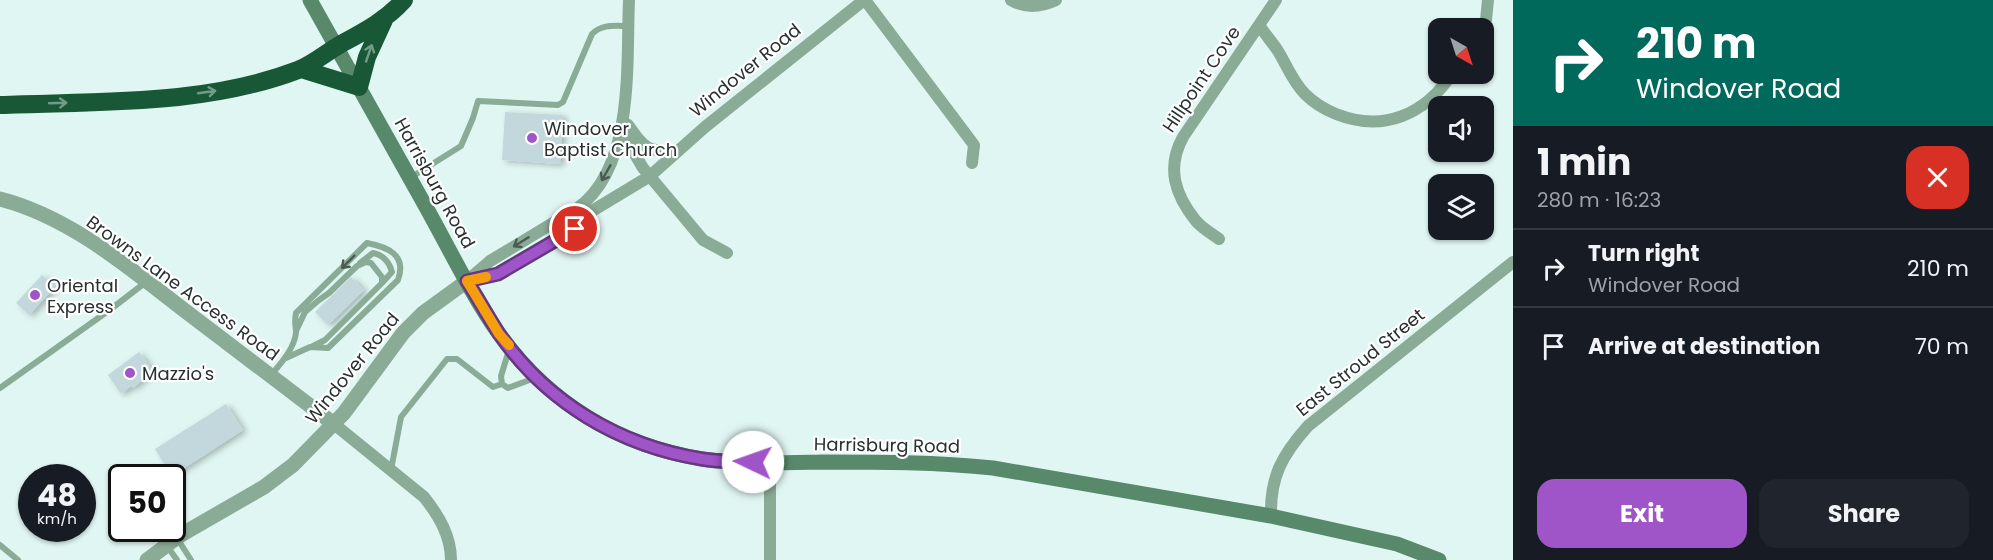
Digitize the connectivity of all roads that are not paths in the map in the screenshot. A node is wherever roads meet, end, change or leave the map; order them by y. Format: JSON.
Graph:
{"nodes":[{"id":1,"x":310,"y":0,"type":"edge"},
{"id":2,"x":404,"y":0,"type":"edge"},
{"id":3,"x":629,"y":0,"type":"edge"},
{"id":4,"x":865,"y":0,"type":"edge"},
{"id":5,"x":1011,"y":0,"type":"edge"},
{"id":6,"x":1056,"y":0,"type":"edge"},
{"id":7,"x":1276,"y":0,"type":"edge"},
{"id":8,"x":1488,"y":0,"type":"edge"},
{"id":9,"x":1486,"y":18,"type":"edge"},
{"id":10,"x":384,"y":20,"type":"junction"},
{"id":11,"x":1259,"y":25,"type":"junction"},
{"id":12,"x":628,"y":26,"type":"junction"},
{"id":13,"x":336,"y":47,"type":"junction"},
{"id":14,"x":301,"y":69,"type":"junction"},
{"id":15,"x":1444,"y":84,"type":"edge"},
{"id":16,"x":359,"y":87,"type":"junction"},
{"id":17,"x":0,"y":105,"type":"edge"},
{"id":18,"x":624,"y":119,"type":"junction"},
{"id":19,"x":678,"y":151,"type":"junction"},
{"id":20,"x":972,"y":163,"type":"dead end"},
{"id":21,"x":650,"y":176,"type":"junction"},
{"id":22,"x":410,"y":178,"type":"junction"},
{"id":23,"x":0,"y":199,"type":"edge"},
{"id":24,"x":592,"y":212,"type":"junction"},
{"id":25,"x":568,"y":214,"type":"junction"},
{"id":26,"x":1219,"y":239,"type":"dead end"},
{"id":27,"x":727,"y":253,"type":"dead end"},
{"id":28,"x":1513,"y":262,"type":"edge"},
{"id":29,"x":357,"y":266,"type":"junction"},
{"id":30,"x":146,"y":281,"type":"junction"},
{"id":31,"x":467,"y":281,"type":"junction"},
{"id":32,"x":382,"y":283,"type":"junction"},
{"id":33,"x":296,"y":332,"type":"junction"},
{"id":34,"x":510,"y":346,"type":"junction"},
{"id":35,"x":310,"y":347,"type":"junction"},
{"id":36,"x":286,"y":358,"type":"junction"},
{"id":37,"x":270,"y":375,"type":"junction"},
{"id":38,"x":537,"y":378,"type":"junction"},
{"id":39,"x":502,"y":384,"type":"junction"},
{"id":40,"x":0,"y":388,"type":"edge"},
{"id":41,"x":334,"y":424,"type":"junction"},
{"id":42,"x":770,"y":463,"type":"junction"},
{"id":43,"x":391,"y":470,"type":"junction"},
{"id":44,"x":1272,"y":516,"type":"junction"},
{"id":45,"x":186,"y":534,"type":"edge"},
{"id":46,"x":172,"y":542,"type":"junction"},
{"id":47,"x":0,"y":545,"type":"edge"},
{"id":48,"x":18,"y":560,"type":"edge"},
{"id":49,"x":147,"y":560,"type":"edge"},
{"id":50,"x":177,"y":560,"type":"edge"},
{"id":51,"x":190,"y":560,"type":"edge"},
{"id":52,"x":451,"y":560,"type":"edge"},
{"id":53,"x":770,"y":560,"type":"edge"},
{"id":54,"x":1439,"y":560,"type":"edge"}],
"edges":[{"from":1,"to":13,"type":"main road","name":"Harrisburg Road"},
{"from":2,"to":10,"type":"highway"},
{"from":3,"to":12,"type":"street"},
{"from":4,"to":19,"type":"street","name":"Windover Road"},
{"from":4,"to":20,"type":"street"},
{"from":5,"to":6,"type":"street"},
{"from":7,"to":11,"type":"street","name":"Hillpoint Cove"},
{"from":8,"to":9,"type":"street"},
{"from":10,"to":13,"type":"highway"},
{"from":16,"to":10,"type":"highway","one_way":true},
{"from":11,"to":15,"type":"street"},
{"from":11,"to":26,"type":"street","name":"Hillpoint Cove"},
{"from":12,"to":18,"type":"street"},
{"from":12,"to":22,"type":"lane"},
{"from":13,"to":14,"type":"highway"},
{"from":13,"to":16,"type":"main road","name":"Harrisburg Road"},
{"from":14,"to":16,"type":"highway"},
{"from":17,"to":14,"type":"highway","one_way":true},
{"from":16,"to":22,"type":"main road","name":"Harrisburg Road"},
{"from":18,"to":19,"type":"street"},
{"from":18,"to":21,"type":"street"},
{"from":18,"to":25,"type":"street","one_way":true},
{"from":19,"to":21,"type":"street","name":"Windover Road"},
{"from":21,"to":24,"type":"street","name":"Windover Road"},
{"from":21,"to":27,"type":"street"},
{"from":22,"to":31,"type":"main road","name":"Harrisburg Road"},
{"from":23,"to":30,"type":"street","name":"Browns Lane Access Road"},
{"from":24,"to":25,"type":"street","name":"Windover Road"},
{"from":24,"to":31,"type":"street","name":"Windover Road"},
{"from":25,"to":31,"type":"street","name":"Windover Road","one_way":true},
{"from":28,"to":44,"type":"street","name":"East Stroud Street"},
{"from":29,"to":32,"type":"lane"},
{"from":29,"to":32,"type":"lane"},
{"from":29,"to":33,"type":"lane"},
{"from":30,"to":37,"type":"street","name":"Browns Lane Access Road"},
{"from":30,"to":40,"type":"lane"},
{"from":31,"to":34,"type":"main road","name":"Harrisburg Road"},
{"from":31,"to":41,"type":"street","name":"Windover Road"},
{"from":32,"to":35,"type":"lane"},
{"from":35,"to":33,"type":"lane","one_way":true},
{"from":33,"to":36,"type":"lane"},
{"from":34,"to":38,"type":"main road","name":"Harrisburg Road"},
{"from":34,"to":39,"type":"lane"},
{"from":35,"to":36,"type":"lane"},
{"from":36,"to":37,"type":"lane"},
{"from":37,"to":41,"type":"street","name":"Browns Lane Access Road"},
{"from":38,"to":39,"type":"lane"},
{"from":38,"to":42,"type":"main road","name":"Harrisburg Road"},
{"from":39,"to":43,"type":"lane"},
{"from":41,"to":43,"type":"street"},
{"from":41,"to":45,"type":"street","name":"Windover Road"},
{"from":42,"to":44,"type":"main road","name":"Harrisburg Road"},
{"from":42,"to":53,"type":"street"},
{"from":43,"to":52,"type":"street"},
{"from":44,"to":54,"type":"main road","name":"Harrisburg Road"},
{"from":46,"to":49,"type":"street","name":"Windover Road"},
{"from":46,"to":50,"type":"lane"},
{"from":46,"to":51,"type":"lane"},
{"from":47,"to":48,"type":"lane"}]}
